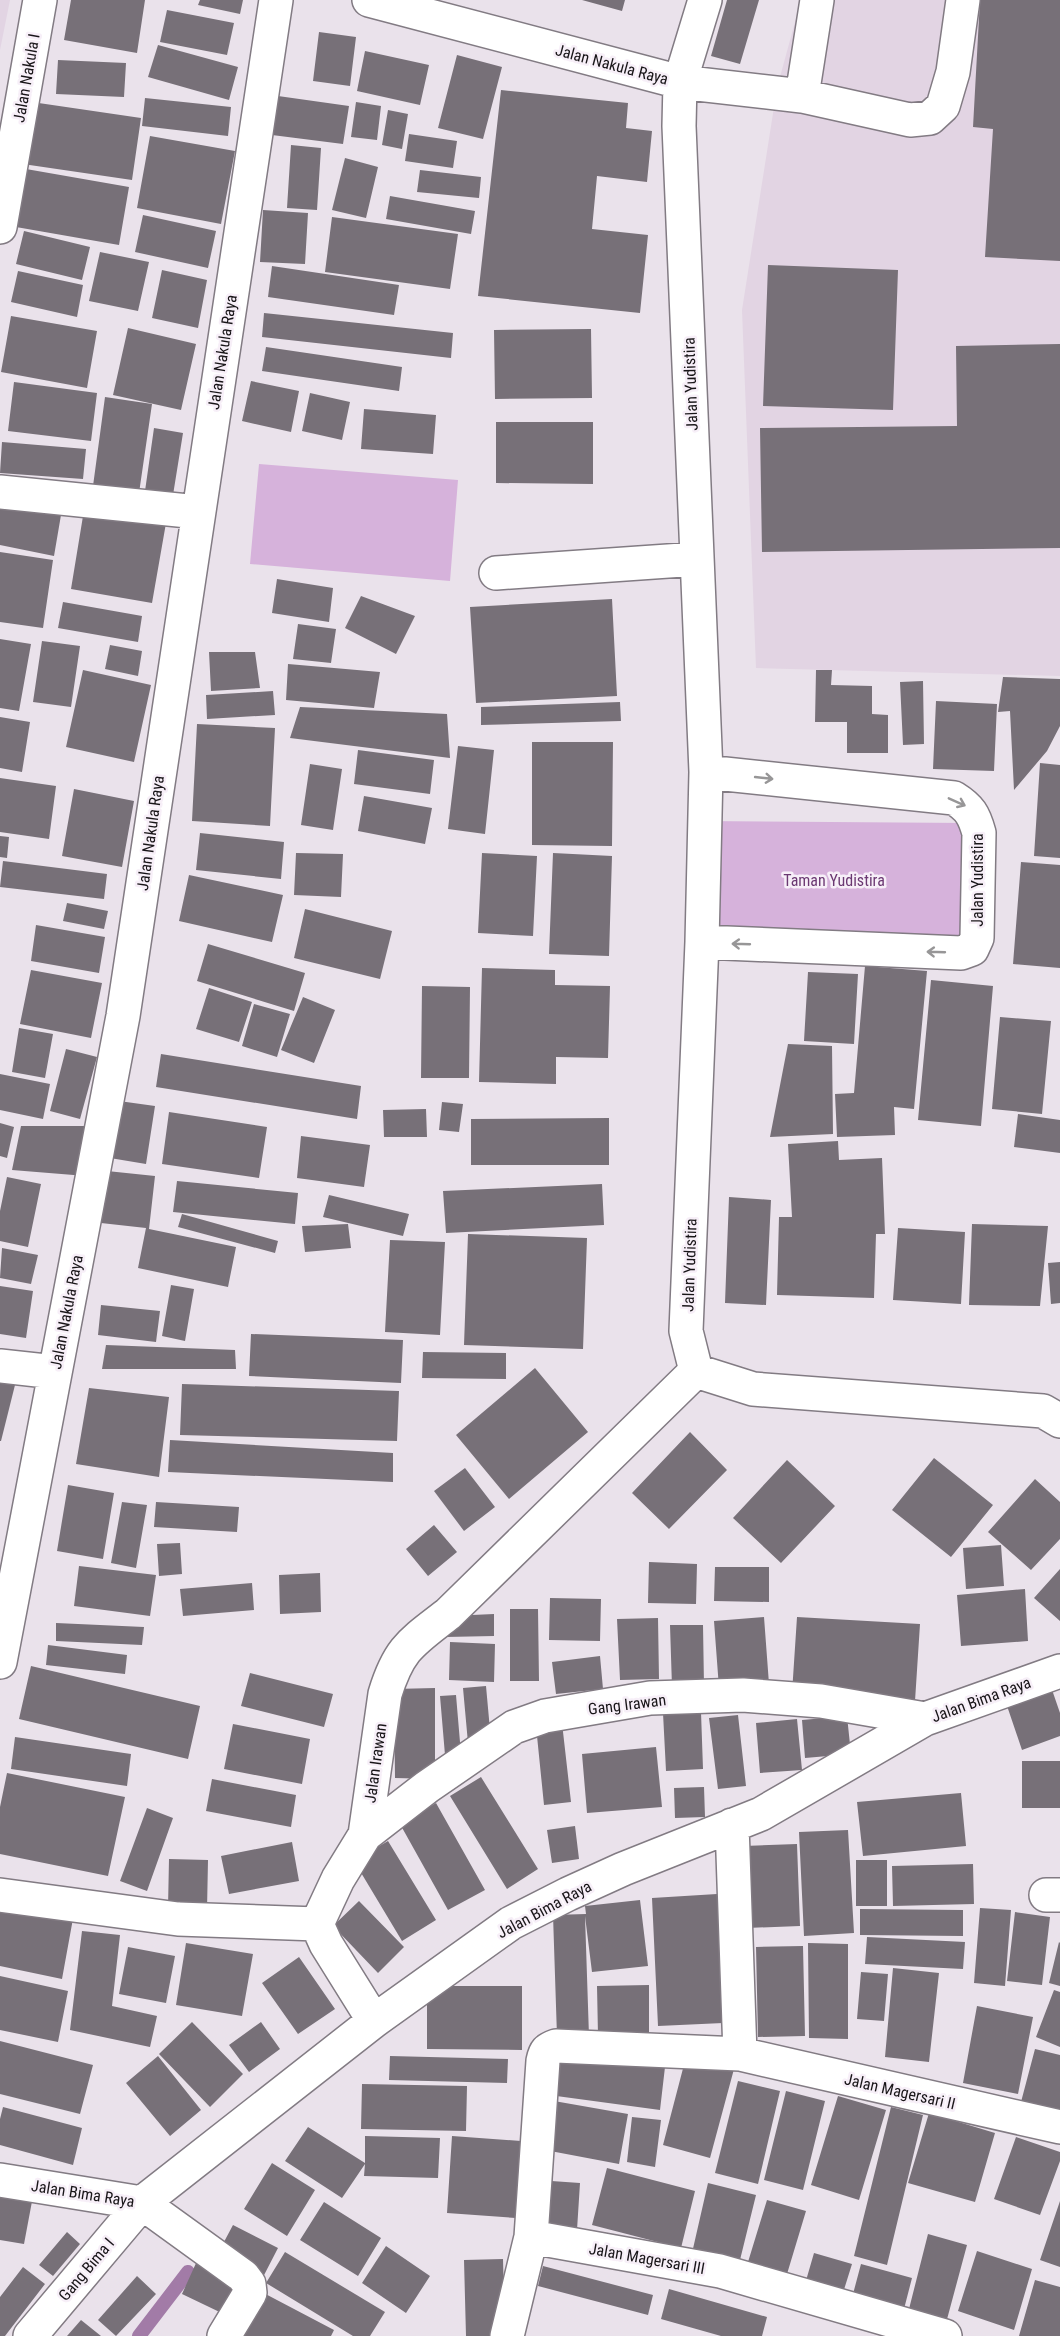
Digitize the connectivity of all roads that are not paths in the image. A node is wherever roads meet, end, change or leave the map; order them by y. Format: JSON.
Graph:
{"nodes":[{"id":1,"x":40,"y":0,"type":"edge"},
{"id":2,"x":276,"y":0,"type":"edge"},
{"id":3,"x":369,"y":0,"type":"edge"},
{"id":4,"x":705,"y":0,"type":"edge"},
{"id":5,"x":817,"y":0,"type":"edge"},
{"id":6,"x":963,"y":0,"type":"edge"},
{"id":7,"x":680,"y":82,"type":"junction"},
{"id":8,"x":802,"y":96,"type":"junction"},
{"id":9,"x":0,"y":227,"type":"edge"},
{"id":10,"x":0,"y":492,"type":"edge"},
{"id":11,"x":198,"y":512,"type":"junction"},
{"id":12,"x":697,"y":560,"type":"junction"},
{"id":13,"x":496,"y":573,"type":"dead end"},
{"id":14,"x":706,"y":772,"type":"junction"},
{"id":15,"x":702,"y":942,"type":"junction"},
{"id":16,"x":0,"y":1366,"type":"edge"},
{"id":17,"x":696,"y":1371,"type":"junction"},
{"id":18,"x":55,"y":1372,"type":"junction"},
{"id":19,"x":1060,"y":1421,"type":"edge"},
{"id":20,"x":0,"y":1662,"type":"edge"},
{"id":21,"x":1060,"y":1671,"type":"edge"},
{"id":22,"x":925,"y":1719,"type":"junction"},
{"id":23,"x":732,"y":1825,"type":"junction"},
{"id":24,"x":365,"y":1835,"type":"junction"},
{"id":25,"x":0,"y":1895,"type":"edge"},
{"id":26,"x":317,"y":1924,"type":"junction"},
{"id":27,"x":374,"y":2021,"type":"junction"},
{"id":28,"x":740,"y":2054,"type":"junction"},
{"id":29,"x":1060,"y":2127,"type":"edge"},
{"id":30,"x":0,"y":2180,"type":"edge"},
{"id":31,"x":141,"y":2203,"type":"junction"},
{"id":32,"x":531,"y":2237,"type":"junction"},
{"id":33,"x":30,"y":2336,"type":"edge"},
{"id":34,"x":224,"y":2336,"type":"edge"},
{"id":35,"x":507,"y":2336,"type":"edge"},
{"id":36,"x":945,"y":2336,"type":"edge"}],
"edges":[{"from":1,"to":9,"type":"street","name":"Jalan Nakula I"},
{"from":2,"to":11,"type":"street","name":"Jalan Nakula Raya"},
{"from":3,"to":7,"type":"street","name":"Jalan Nakula Raya"},
{"from":4,"to":7,"type":"street","name":"Jalan Yudistira"},
{"from":5,"to":8,"type":"street"},
{"from":6,"to":8,"type":"street","name":"Jalan Nakula Raya"},
{"from":7,"to":8,"type":"street","name":"Jalan Nakula Raya"},
{"from":7,"to":12,"type":"street","name":"Jalan Yudistira"},
{"from":10,"to":11,"type":"street"},
{"from":11,"to":18,"type":"street","name":"Jalan Nakula Raya"},
{"from":12,"to":13,"type":"street"},
{"from":12,"to":14,"type":"street","name":"Jalan Yudistira"},
{"from":14,"to":15,"type":"street","name":"Jalan Yudistira"},
{"from":14,"to":15,"type":"street","name":"Jalan Yudistira","one_way":true},
{"from":15,"to":17,"type":"street","name":"Jalan Yudistira"},
{"from":16,"to":18,"type":"street"},
{"from":17,"to":19,"type":"street"},
{"from":17,"to":24,"type":"street","name":"Jalan Irawan"},
{"from":18,"to":20,"type":"street","name":"Jalan Nakula Raya"},
{"from":21,"to":22,"type":"street","name":"Jalan Bima Raya"},
{"from":22,"to":23,"type":"street","name":"Jalan Bima Raya"},
{"from":22,"to":24,"type":"street","name":"Gang Irawan"},
{"from":23,"to":27,"type":"street","name":"Jalan Bima Raya"},
{"from":23,"to":28,"type":"street"},
{"from":24,"to":26,"type":"street","name":"Jalan Irawan"},
{"from":25,"to":26,"type":"street"},
{"from":26,"to":27,"type":"street"},
{"from":27,"to":31,"type":"street","name":"Jalan Bima Raya"},
{"from":28,"to":29,"type":"street","name":"Jalan Magersari II"},
{"from":28,"to":32,"type":"street","name":"Jalan Magersari II"},
{"from":30,"to":31,"type":"street","name":"Jalan Bima Raya"},
{"from":31,"to":33,"type":"street","name":"Gang Bima I"},
{"from":31,"to":34,"type":"street"},
{"from":32,"to":35,"type":"street"},
{"from":32,"to":36,"type":"street","name":"Jalan Magersari III"}]}
